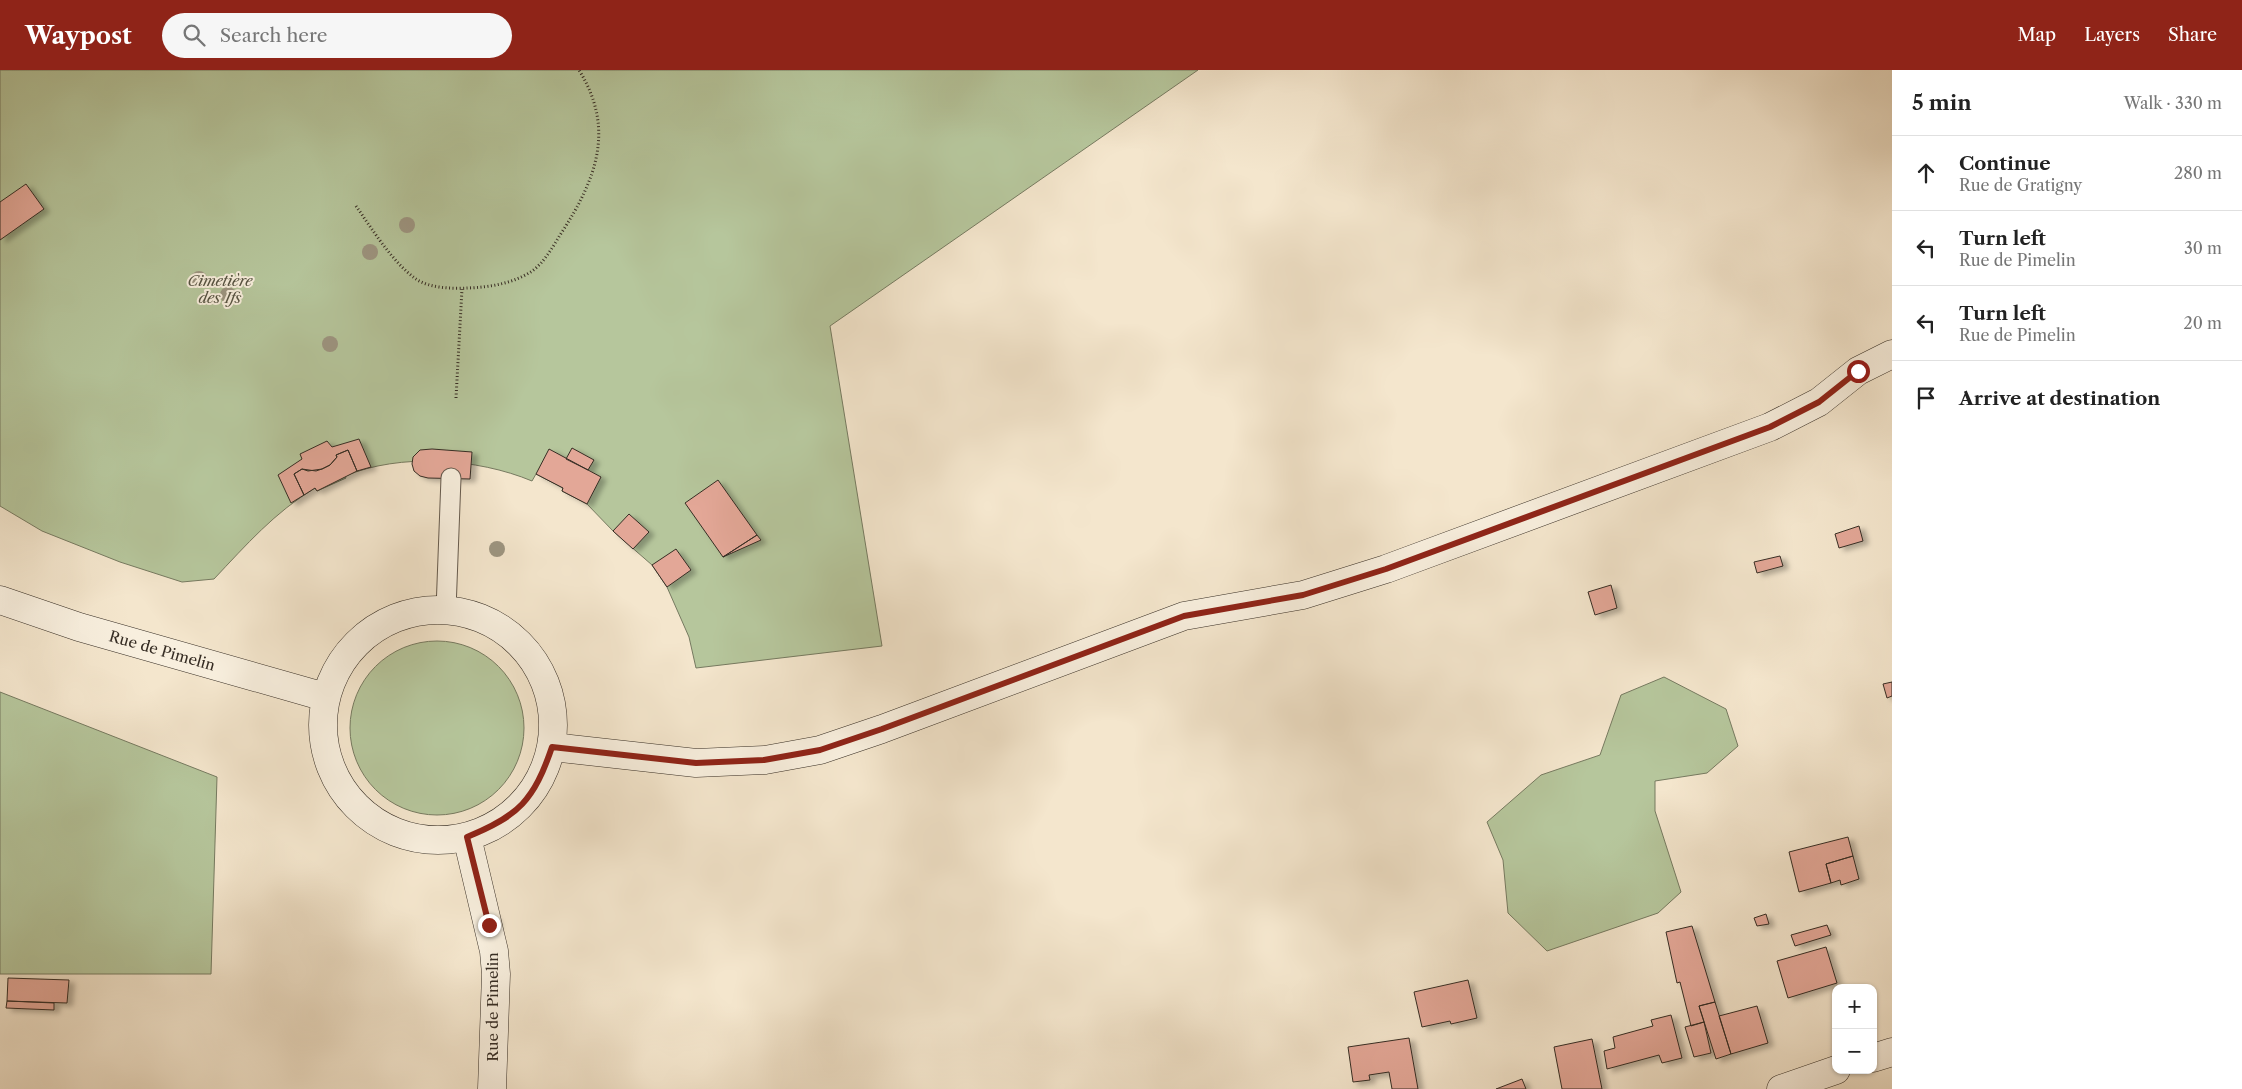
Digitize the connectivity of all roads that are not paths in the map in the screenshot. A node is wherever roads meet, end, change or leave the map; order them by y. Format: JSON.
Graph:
{"nodes":[{"id":1,"x":1892,"y":354,"type":"edge"},
{"id":2,"x":451,"y":478,"type":"dead end"},
{"id":3,"x":0,"y":600,"type":"edge"},
{"id":4,"x":446,"y":610,"type":"junction"},
{"id":5,"x":325,"y":697,"type":"junction"},
{"id":6,"x":552,"y":747,"type":"junction"},
{"id":7,"x":467,"y":837,"type":"junction"},
{"id":8,"x":1892,"y":1052,"type":"edge"},
{"id":9,"x":1877,"y":1057,"type":"edge"},
{"id":10,"x":1832,"y":1071,"type":"edge"},
{"id":11,"x":492,"y":1089,"type":"edge"},
{"id":12,"x":1781,"y":1089,"type":"edge"}],
"edges":[{"from":1,"to":6,"type":"street"},
{"from":2,"to":4,"type":"lane"},
{"from":3,"to":5,"type":"street","name":"Rue de Pimelin"},
{"from":4,"to":5,"type":"street"},
{"from":4,"to":6,"type":"street"},
{"from":5,"to":7,"type":"street"},
{"from":6,"to":7,"type":"street"},
{"from":7,"to":11,"type":"street","name":"Rue de Pimelin"},
{"from":8,"to":9,"type":"street"},
{"from":10,"to":12,"type":"street"}]}
